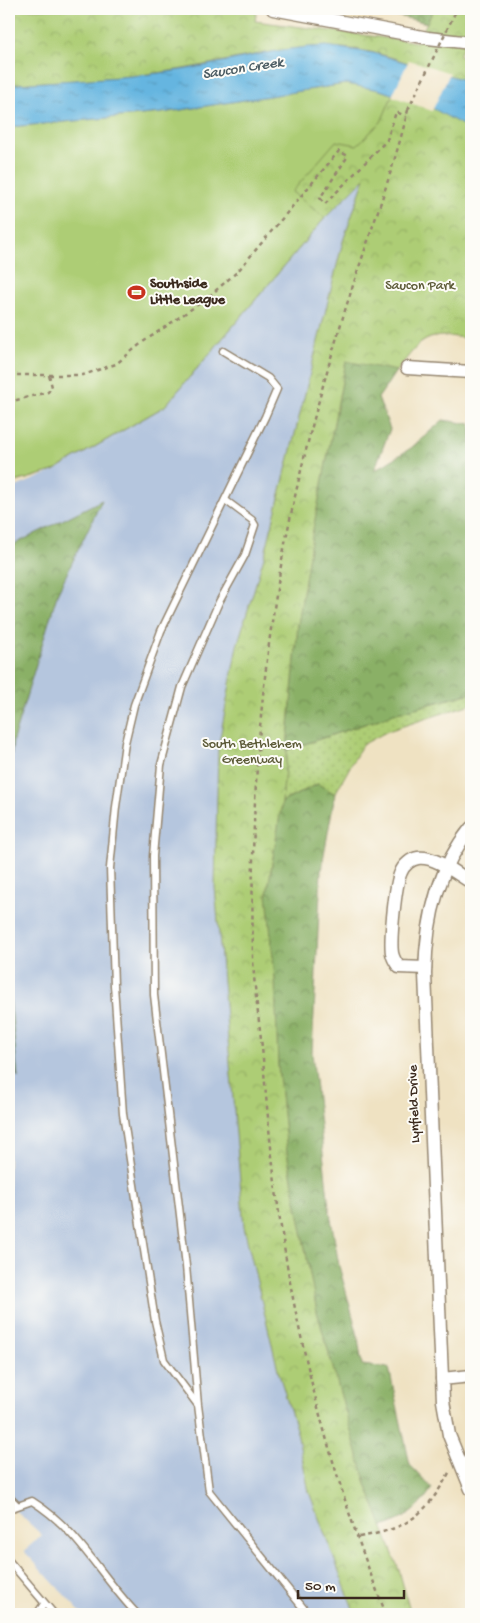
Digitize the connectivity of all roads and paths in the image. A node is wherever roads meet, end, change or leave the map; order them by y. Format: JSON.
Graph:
{"nodes":[{"id":1,"x":273,"y":9,"type":"edge"},
{"id":2,"x":352,"y":9,"type":"edge"},
{"id":3,"x":457,"y":9,"type":"edge"},
{"id":4,"x":350,"y":22,"type":"junction"},
{"id":5,"x":471,"y":43,"type":"edge"},
{"id":6,"x":406,"y":116,"type":"junction"},
{"id":7,"x":223,"y":351,"type":"dead end"},
{"id":8,"x":407,"y":368,"type":"dead end"},
{"id":9,"x":471,"y":372,"type":"edge"},
{"id":10,"x":9,"y":375,"type":"edge"},
{"id":11,"x":49,"y":375,"type":"junction"},
{"id":12,"x":9,"y":402,"type":"edge"},
{"id":13,"x":225,"y":500,"type":"junction"},
{"id":14,"x":471,"y":828,"type":"edge"},
{"id":15,"x":447,"y":868,"type":"junction"},
{"id":16,"x":471,"y":882,"type":"edge"},
{"id":17,"x":425,"y":968,"type":"junction"},
{"id":18,"x":471,"y":1376,"type":"edge"},
{"id":19,"x":442,"y":1383,"type":"junction"},
{"id":20,"x":198,"y":1406,"type":"junction"},
{"id":21,"x":459,"y":1464,"type":"junction"},
{"id":22,"x":471,"y":1490,"type":"edge"},
{"id":23,"x":9,"y":1497,"type":"edge"},
{"id":24,"x":17,"y":1505,"type":"junction"},
{"id":25,"x":9,"y":1509,"type":"edge"},
{"id":26,"x":359,"y":1537,"type":"junction"},
{"id":27,"x":9,"y":1561,"type":"edge"},
{"id":28,"x":44,"y":1604,"type":"junction"},
{"id":29,"x":37,"y":1614,"type":"edge"},
{"id":30,"x":54,"y":1614,"type":"edge"},
{"id":31,"x":137,"y":1614,"type":"edge"},
{"id":32,"x":308,"y":1614,"type":"edge"},
{"id":33,"x":386,"y":1614,"type":"edge"}],
"edges":[{"from":1,"to":4,"type":"street"},
{"from":2,"to":4,"type":"street"},
{"from":3,"to":6,"type":"path","bridge":true},
{"from":4,"to":5,"type":"street"},
{"from":6,"to":11,"type":"path"},
{"from":6,"to":26,"type":"path"},
{"from":7,"to":13,"type":"lane"},
{"from":8,"to":9,"type":"street"},
{"from":10,"to":11,"type":"path"},
{"from":11,"to":12,"type":"path"},
{"from":13,"to":20,"type":"lane"},
{"from":13,"to":20,"type":"lane"},
{"from":14,"to":15,"type":"street","name":"Lynfield Drive"},
{"from":15,"to":16,"type":"street"},
{"from":15,"to":17,"type":"street","name":"Lynfield Drive"},
{"from":15,"to":17,"type":"street"},
{"from":17,"to":19,"type":"street","name":"Lynfield Drive"},
{"from":18,"to":19,"type":"street"},
{"from":19,"to":21,"type":"street","name":"Lynfield Drive"},
{"from":20,"to":32,"type":"lane"},
{"from":21,"to":22,"type":"street","name":"Lynfield Drive"},
{"from":21,"to":26,"type":"path"},
{"from":23,"to":24,"type":"lane"},
{"from":24,"to":25,"type":"lane"},
{"from":24,"to":31,"type":"lane"},
{"from":26,"to":33,"type":"path"},
{"from":27,"to":28,"type":"lane"},
{"from":28,"to":29,"type":"lane"},
{"from":28,"to":30,"type":"lane"}]}
